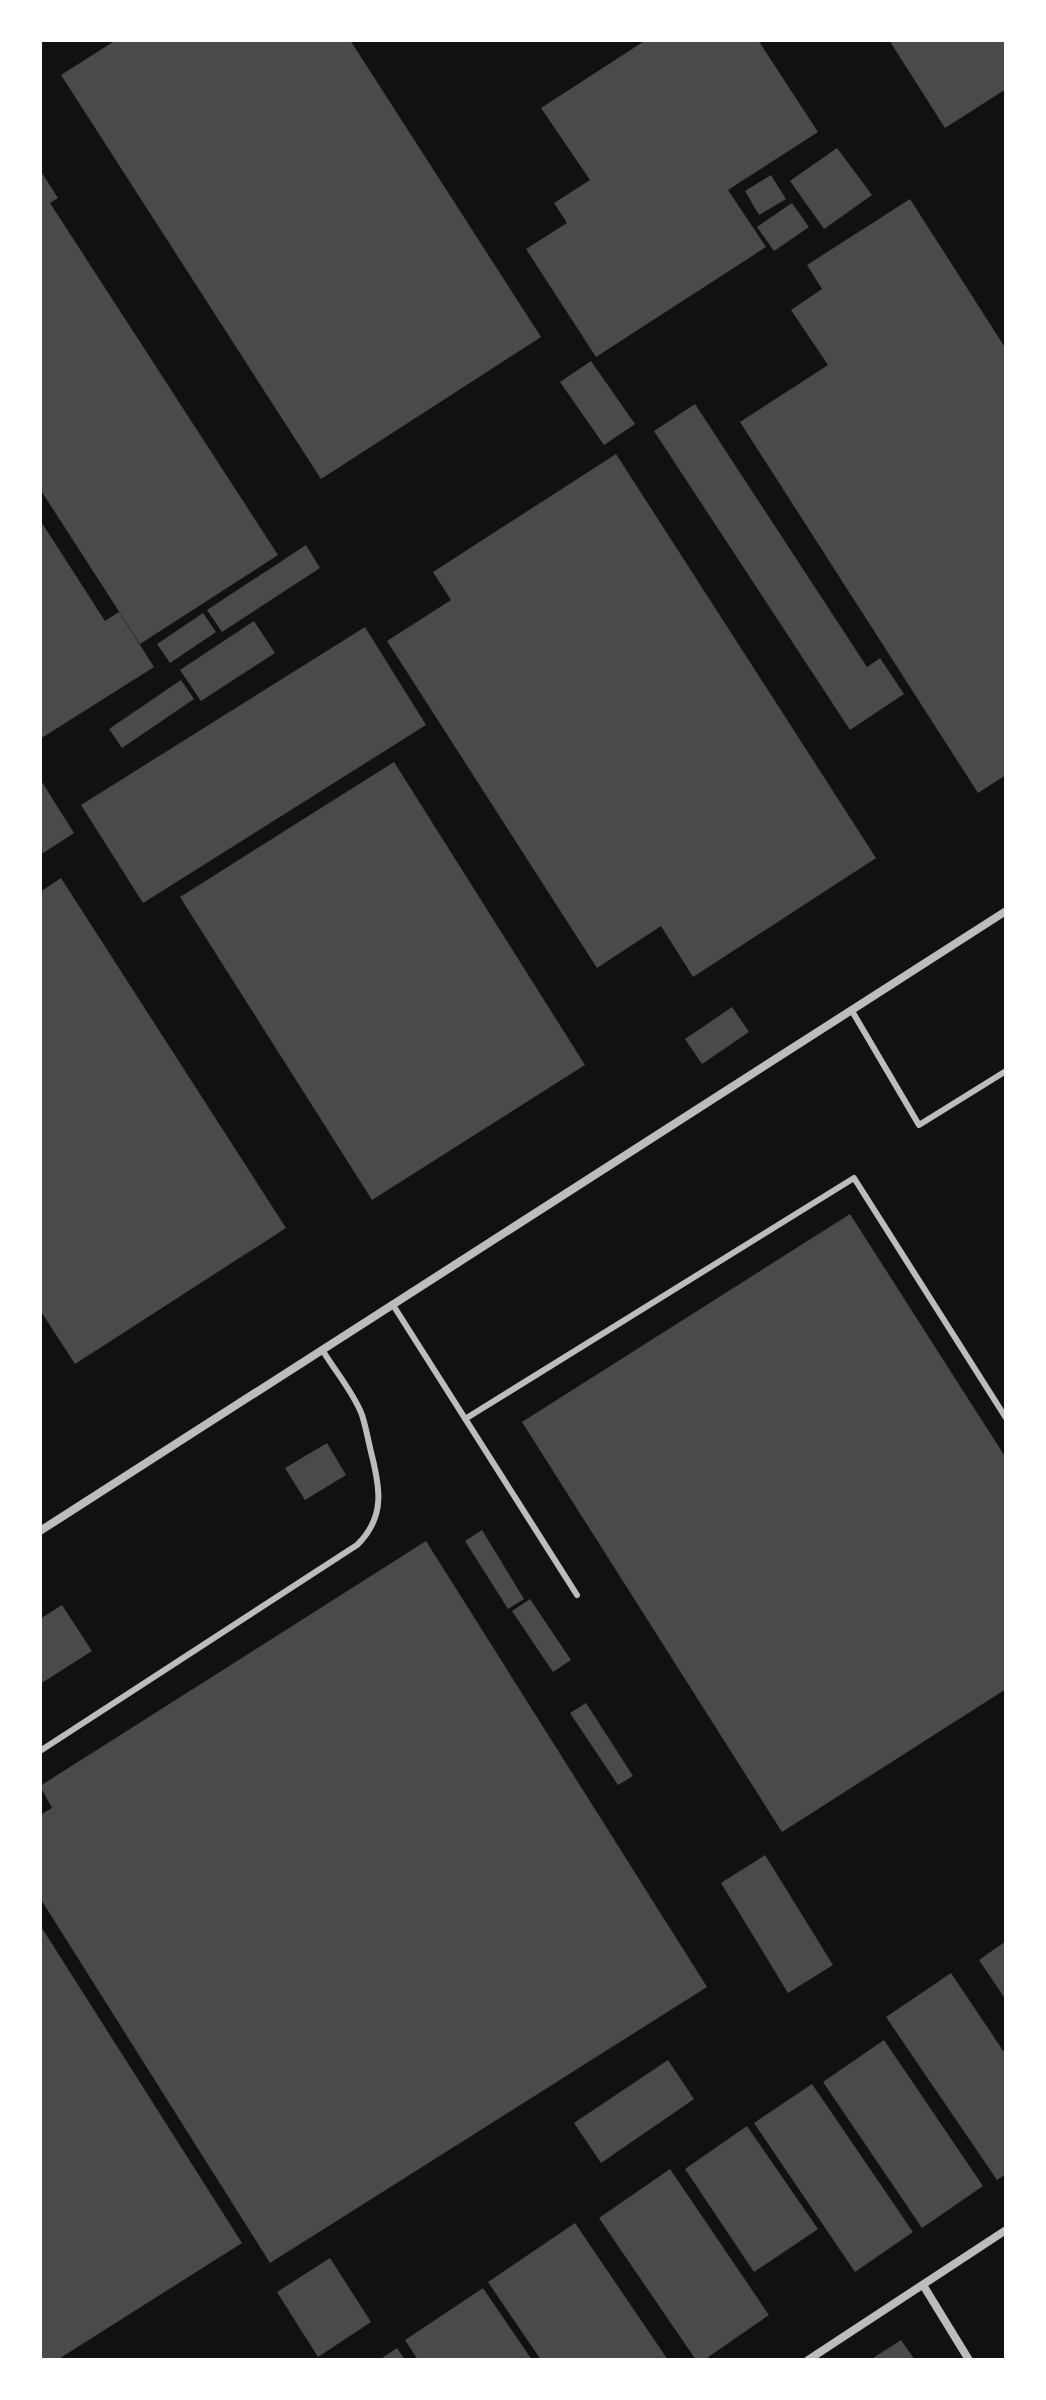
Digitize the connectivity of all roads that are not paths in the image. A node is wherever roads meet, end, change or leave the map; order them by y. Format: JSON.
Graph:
{"nodes":[{"id":1,"x":1006,"y":911,"type":"edge"},
{"id":2,"x":852,"y":1011,"type":"junction"},
{"id":3,"x":1006,"y":1071,"type":"edge"},
{"id":4,"x":393,"y":1305,"type":"junction"},
{"id":5,"x":323,"y":1351,"type":"junction"},
{"id":6,"x":1006,"y":1418,"type":"edge"},
{"id":7,"x":465,"y":1419,"type":"junction"},
{"id":8,"x":40,"y":1531,"type":"edge"},
{"id":9,"x":577,"y":1595,"type":"dead end"},
{"id":10,"x":40,"y":1751,"type":"edge"},
{"id":11,"x":1006,"y":2230,"type":"edge"},
{"id":12,"x":923,"y":2285,"type":"junction"},
{"id":13,"x":808,"y":2360,"type":"edge"},
{"id":14,"x":969,"y":2360,"type":"edge"}],
"edges":[{"from":1,"to":2,"type":"street"},
{"from":2,"to":3,"type":"lane"},
{"from":2,"to":4,"type":"street"},
{"from":4,"to":5,"type":"street"},
{"from":4,"to":7,"type":"lane"},
{"from":5,"to":8,"type":"street"},
{"from":5,"to":10,"type":"lane"},
{"from":6,"to":7,"type":"lane"},
{"from":7,"to":9,"type":"lane"},
{"from":11,"to":12,"type":"street"},
{"from":12,"to":13,"type":"street"},
{"from":12,"to":14,"type":"street"}]}
